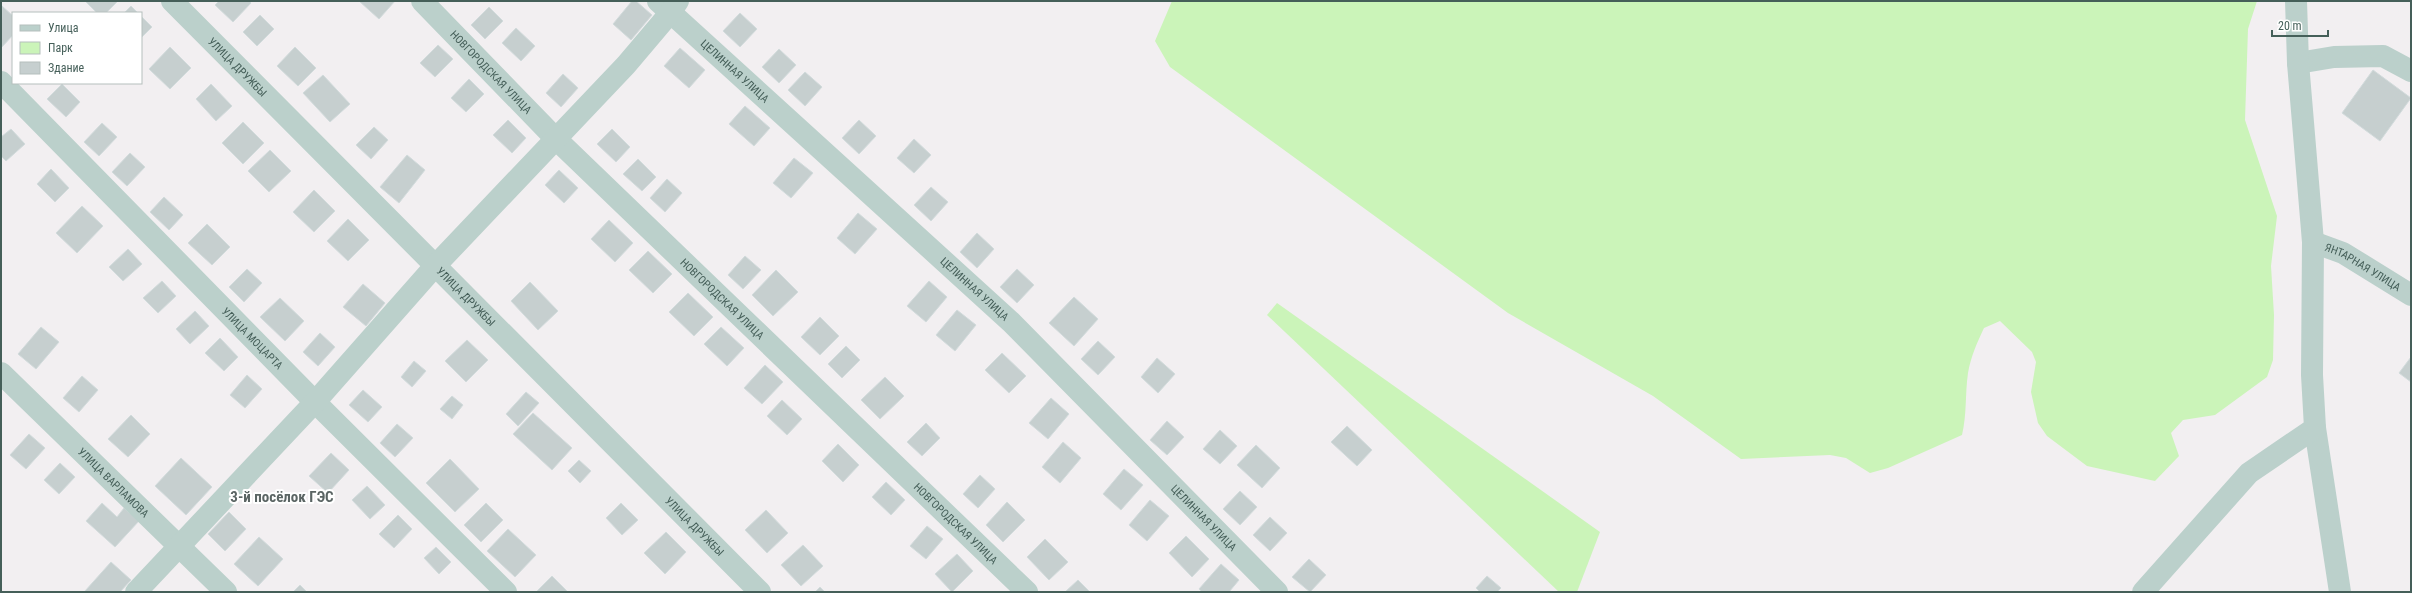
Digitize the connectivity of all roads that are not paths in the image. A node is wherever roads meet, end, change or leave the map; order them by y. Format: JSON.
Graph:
{"nodes":[{"id":1,"x":172,"y":1,"type":"edge"},
{"id":2,"x":422,"y":1,"type":"edge"},
{"id":3,"x":2296,"y":1,"type":"edge"},
{"id":4,"x":668,"y":5,"type":"edge"},
{"id":5,"x":2298,"y":63,"type":"junction"},
{"id":6,"x":2411,"y":71,"type":"edge"},
{"id":7,"x":1,"y":82,"type":"edge"},
{"id":8,"x":556,"y":139,"type":"junction"},
{"id":9,"x":2313,"y":242,"type":"junction"},
{"id":10,"x":435,"y":266,"type":"junction"},
{"id":11,"x":2411,"y":295,"type":"edge"},
{"id":12,"x":1,"y":373,"type":"edge"},
{"id":13,"x":315,"y":402,"type":"junction"},
{"id":14,"x":2315,"y":428,"type":"junction"},
{"id":15,"x":178,"y":546,"type":"junction"},
{"id":16,"x":136,"y":592,"type":"edge"},
{"id":17,"x":226,"y":592,"type":"edge"},
{"id":18,"x":506,"y":592,"type":"edge"},
{"id":19,"x":760,"y":592,"type":"edge"},
{"id":20,"x":1027,"y":592,"type":"edge"},
{"id":21,"x":1277,"y":592,"type":"edge"},
{"id":22,"x":2143,"y":592,"type":"edge"},
{"id":23,"x":2340,"y":592,"type":"edge"}],
"edges":[{"from":1,"to":10,"type":"street","name":"УЛИЦА ДРУЖБЫ"},
{"from":2,"to":8,"type":"street","name":"НОВГОРОДСКАЯ УЛИЦА"},
{"from":3,"to":5,"type":"street"},
{"from":4,"to":8,"type":"street"},
{"from":4,"to":21,"type":"street","name":"ЦЕЛИННАЯ УЛИЦА"},
{"from":5,"to":6,"type":"street"},
{"from":5,"to":9,"type":"street"},
{"from":7,"to":13,"type":"street","name":"УЛИЦА МОЦАРТА"},
{"from":8,"to":10,"type":"street"},
{"from":8,"to":20,"type":"street","name":"НОВГОРОДСКАЯ УЛИЦА"},
{"from":9,"to":11,"type":"street","name":"ЯНТАРНАЯ УЛИЦА"},
{"from":9,"to":14,"type":"street"},
{"from":10,"to":13,"type":"street"},
{"from":10,"to":19,"type":"street","name":"УЛИЦА ДРУЖБЫ"},
{"from":12,"to":15,"type":"street","name":"УЛИЦА ВАРЛАМОВА"},
{"from":13,"to":15,"type":"street"},
{"from":13,"to":18,"type":"street","name":"УЛИЦА МОЦАРТА"},
{"from":14,"to":22,"type":"street"},
{"from":14,"to":23,"type":"street"},
{"from":15,"to":16,"type":"street"},
{"from":15,"to":17,"type":"street","name":"УЛИЦА ВАРЛАМОВА"}]}
